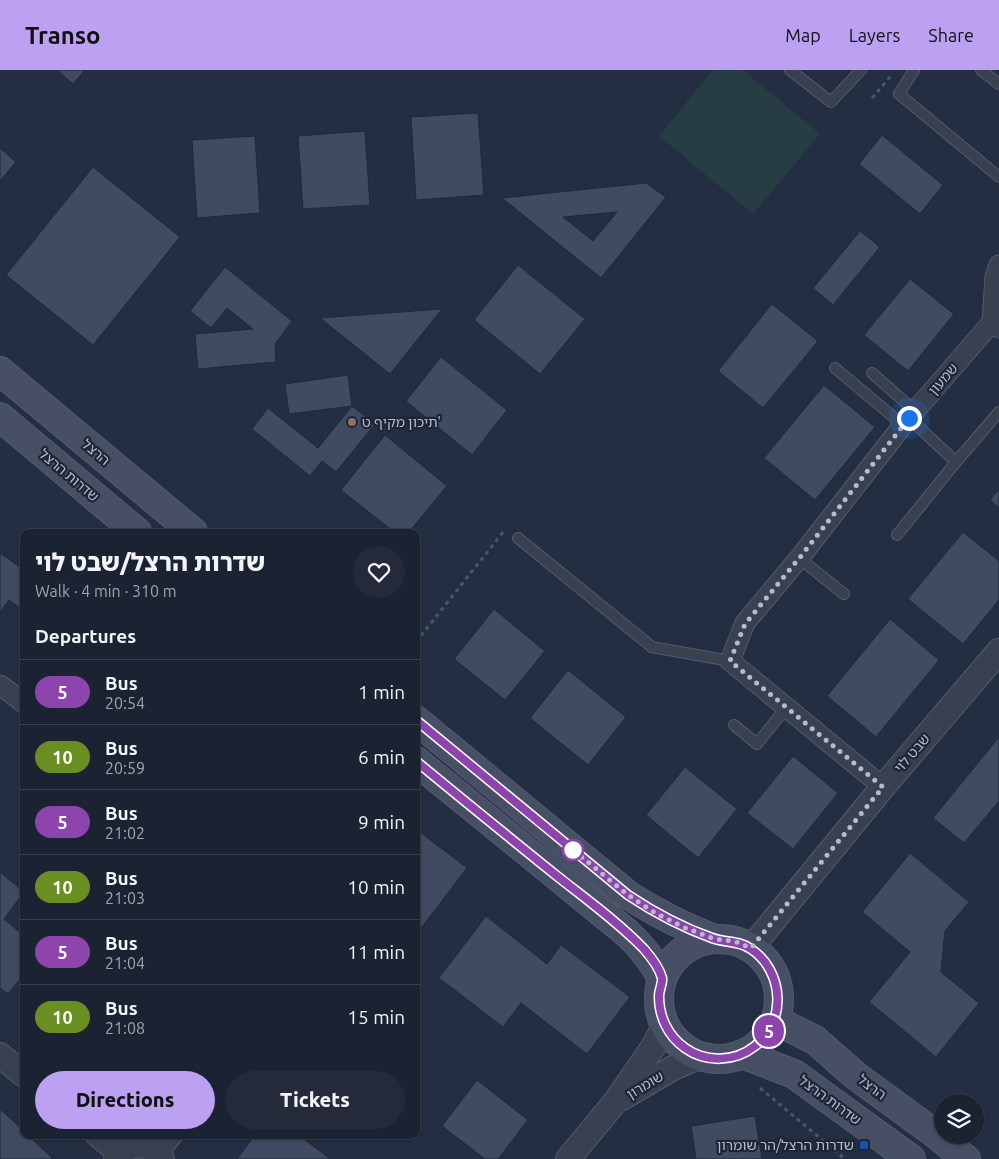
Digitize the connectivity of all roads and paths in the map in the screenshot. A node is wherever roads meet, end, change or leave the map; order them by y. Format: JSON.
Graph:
{"nodes":[{"id":1,"x":861,"y":70,"type":"edge"},
{"id":2,"x":896,"y":70,"type":"edge"},
{"id":3,"x":981,"y":70,"type":"edge"},
{"id":4,"x":793,"y":71,"type":"edge"},
{"id":5,"x":913,"y":71,"type":"edge"},
{"id":6,"x":999,"y":84,"type":"edge"},
{"id":7,"x":872,"y":98,"type":"dead end"},
{"id":8,"x":999,"y":177,"type":"edge"},
{"id":9,"x":999,"y":265,"type":"edge"},
{"id":10,"x":995,"y":325,"type":"edge"},
{"id":11,"x":835,"y":368,"type":"dead end"},
{"id":12,"x":0,"y":372,"type":"edge"},
{"id":13,"x":872,"y":373,"type":"dead end"},
{"id":14,"x":999,"y":412,"type":"edge"},
{"id":15,"x":0,"y":417,"type":"edge"},
{"id":16,"x":909,"y":418,"type":"junction"},
{"id":17,"x":956,"y":462,"type":"junction"},
{"id":18,"x":507,"y":528,"type":"dead end"},
{"id":19,"x":134,"y":529,"type":"edge"},
{"id":20,"x":189,"y":529,"type":"edge"},
{"id":21,"x":896,"y":535,"type":"dead end"},
{"id":22,"x":518,"y":538,"type":"dead end"},
{"id":23,"x":801,"y":556,"type":"junction"},
{"id":24,"x":844,"y":594,"type":"dead end"},
{"id":25,"x":420,"y":637,"type":"edge"},
{"id":26,"x":999,"y":651,"type":"edge"},
{"id":27,"x":730,"y":661,"type":"junction"},
{"id":28,"x":0,"y":685,"type":"edge"},
{"id":29,"x":20,"y":700,"type":"edge"},
{"id":30,"x":786,"y":708,"type":"junction"},
{"id":31,"x":420,"y":723,"type":"edge"},
{"id":32,"x":734,"y":725,"type":"dead end"},
{"id":33,"x":420,"y":764,"type":"edge"},
{"id":34,"x":883,"y":787,"type":"junction"},
{"id":35,"x":715,"y":939,"type":"junction"},
{"id":36,"x":751,"y":948,"type":"junction"},
{"id":37,"x":662,"y":979,"type":"junction"},
{"id":38,"x":775,"y":1020,"type":"junction"},
{"id":39,"x":665,"y":1025,"type":"junction"},
{"id":40,"x":742,"y":1054,"type":"junction"},
{"id":41,"x":0,"y":1055,"type":"edge"},
{"id":42,"x":701,"y":1056,"type":"junction"},
{"id":43,"x":20,"y":1071,"type":"edge"},
{"id":44,"x":753,"y":1082,"type":"dead end"},
{"id":45,"x":616,"y":1102,"type":"junction"},
{"id":46,"x":102,"y":1139,"type":"edge"},
{"id":47,"x":171,"y":1139,"type":"edge"},
{"id":48,"x":118,"y":1156,"type":"edge"},
{"id":49,"x":160,"y":1156,"type":"edge"},
{"id":50,"x":568,"y":1159,"type":"edge"},
{"id":51,"x":845,"y":1159,"type":"edge"},
{"id":52,"x":911,"y":1159,"type":"edge"},
{"id":53,"x":966,"y":1159,"type":"edge"}],
"edges":[{"from":1,"to":4,"type":"lane"},
{"from":2,"to":7,"type":"path"},
{"from":3,"to":6,"type":"lane"},
{"from":5,"to":8,"type":"lane"},
{"from":9,"to":10,"type":"street"},
{"from":10,"to":16,"type":"street","name":"שמעון"},
{"from":11,"to":16,"type":"lane"},
{"from":12,"to":20,"type":"main road","name":"הרצל"},
{"from":13,"to":16,"type":"lane"},
{"from":14,"to":17,"type":"lane"},
{"from":15,"to":19,"type":"main road","name":"שדרות הרצל"},
{"from":16,"to":17,"type":"lane"},
{"from":16,"to":23,"type":"street","name":"שמעון"},
{"from":17,"to":21,"type":"lane"},
{"from":18,"to":25,"type":"path"},
{"from":22,"to":27,"type":"lane"},
{"from":23,"to":24,"type":"lane"},
{"from":23,"to":27,"type":"street","name":"שמעון"},
{"from":26,"to":34,"type":"street","name":"שבט לוי"},
{"from":27,"to":30,"type":"street"},
{"from":28,"to":29,"type":"street"},
{"from":30,"to":32,"type":"lane"},
{"from":30,"to":34,"type":"street"},
{"from":31,"to":35,"type":"main road"},
{"from":33,"to":37,"type":"main road"},
{"from":34,"to":36,"type":"street","name":"שבט לוי"},
{"from":35,"to":36,"type":"main road"},
{"from":35,"to":37,"type":"main road"},
{"from":36,"to":38,"type":"main road"},
{"from":37,"to":39,"type":"main road"},
{"from":38,"to":40,"type":"main road"},
{"from":38,"to":53,"type":"main road","name":"הרצל"},
{"from":39,"to":42,"type":"main road"},
{"from":39,"to":45,"type":"street","name":"שומרון"},
{"from":40,"to":42,"type":"main road"},
{"from":40,"to":52,"type":"main road","name":"שדרות הרצל"},
{"from":41,"to":43,"type":"street"},
{"from":42,"to":45,"type":"street","name":"שומרון"},
{"from":44,"to":51,"type":"path"},
{"from":45,"to":50,"type":"street"},
{"from":46,"to":48,"type":"street"},
{"from":47,"to":49,"type":"street"},
{"from":48,"to":49,"type":"street"}]}
